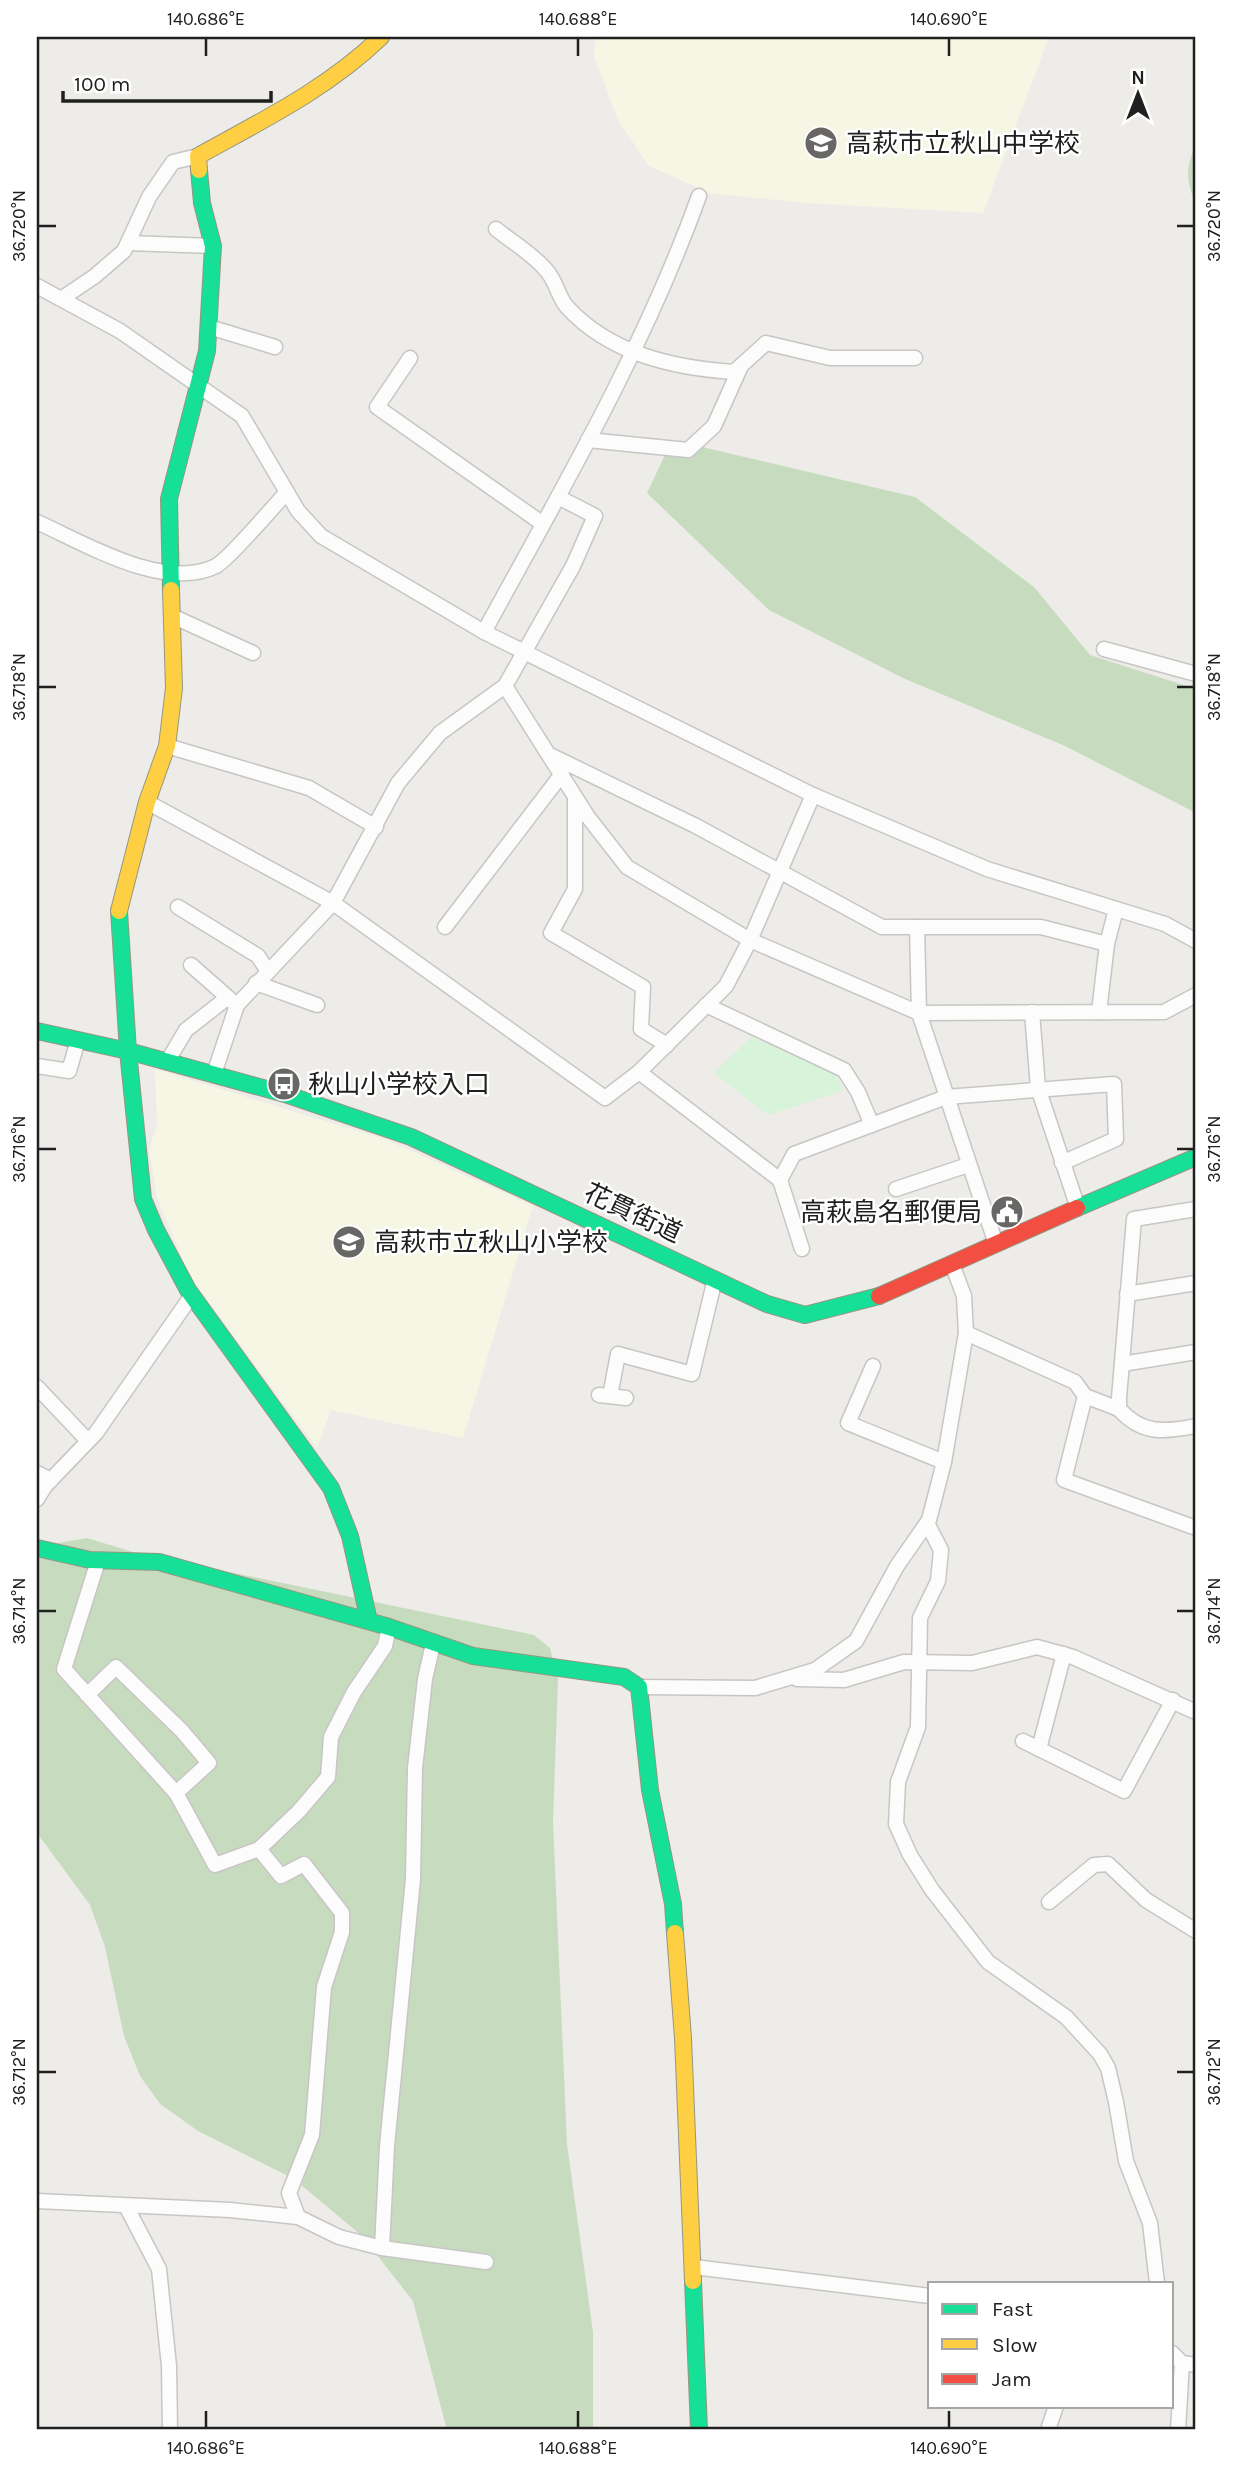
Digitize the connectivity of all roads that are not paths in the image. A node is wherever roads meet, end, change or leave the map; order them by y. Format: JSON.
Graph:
{"nodes":[{"id":1,"x":381,"y":37,"type":"edge"},
{"id":2,"x":198,"y":156,"type":"junction"},
{"id":3,"x":699,"y":196,"type":"dead end"},
{"id":4,"x":496,"y":229,"type":"dead end"},
{"id":5,"x":128,"y":243,"type":"junction"},
{"id":6,"x":213,"y":246,"type":"junction"},
{"id":7,"x":37,"y":286,"type":"edge"},
{"id":8,"x":61,"y":299,"type":"junction"},
{"id":9,"x":208,"y":327,"type":"junction"},
{"id":10,"x":275,"y":347,"type":"dead end"},
{"id":11,"x":633,"y":353,"type":"junction"},
{"id":12,"x":410,"y":358,"type":"dead end"},
{"id":13,"x":915,"y":358,"type":"dead end"},
{"id":14,"x":742,"y":365,"type":"junction"},
{"id":15,"x":199,"y":388,"type":"junction"},
{"id":16,"x":588,"y":440,"type":"junction"},
{"id":17,"x":287,"y":492,"type":"junction"},
{"id":18,"x":558,"y":497,"type":"junction"},
{"id":19,"x":37,"y":522,"type":"edge"},
{"id":20,"x":543,"y":524,"type":"junction"},
{"id":21,"x":172,"y":573,"type":"junction"},
{"id":22,"x":172,"y":616,"type":"junction"},
{"id":23,"x":484,"y":632,"type":"junction"},
{"id":24,"x":1104,"y":649,"type":"dead end"},
{"id":25,"x":253,"y":653,"type":"dead end"},
{"id":26,"x":522,"y":653,"type":"junction"},
{"id":27,"x":1196,"y":674,"type":"edge"},
{"id":28,"x":505,"y":686,"type":"junction"},
{"id":29,"x":167,"y":746,"type":"junction"},
{"id":30,"x":551,"y":756,"type":"junction"},
{"id":31,"x":562,"y":774,"type":"junction"},
{"id":32,"x":575,"y":795,"type":"junction"},
{"id":33,"x":813,"y":795,"type":"junction"},
{"id":34,"x":147,"y":802,"type":"junction"},
{"id":35,"x":376,"y":827,"type":"junction"},
{"id":36,"x":780,"y":872,"type":"junction"},
{"id":37,"x":333,"y":903,"type":"junction"},
{"id":38,"x":178,"y":907,"type":"dead end"},
{"id":39,"x":1116,"y":909,"type":"junction"},
{"id":40,"x":444,"y":927,"type":"dead end"},
{"id":41,"x":917,"y":927,"type":"junction"},
{"id":42,"x":750,"y":940,"type":"junction"},
{"id":43,"x":1196,"y":941,"type":"edge"},
{"id":44,"x":1107,"y":944,"type":"junction"},
{"id":45,"x":191,"y":965,"type":"dead end"},
{"id":46,"x":267,"y":970,"type":"junction"},
{"id":47,"x":256,"y":983,"type":"junction"},
{"id":48,"x":1196,"y":995,"type":"edge"},
{"id":49,"x":232,"y":1002,"type":"junction"},
{"id":50,"x":317,"y":1005,"type":"dead end"},
{"id":51,"x":706,"y":1005,"type":"junction"},
{"id":52,"x":1032,"y":1012,"type":"junction"},
{"id":53,"x":1099,"y":1012,"type":"junction"},
{"id":54,"x":919,"y":1013,"type":"junction"},
{"id":55,"x":37,"y":1031,"type":"edge"},
{"id":56,"x":78,"y":1040,"type":"junction"},
{"id":57,"x":667,"y":1045,"type":"junction"},
{"id":58,"x":128,"y":1051,"type":"junction"},
{"id":59,"x":167,"y":1062,"type":"junction"},
{"id":60,"x":37,"y":1066,"type":"edge"},
{"id":61,"x":639,"y":1072,"type":"junction"},
{"id":62,"x":214,"y":1074,"type":"junction"},
{"id":63,"x":1038,"y":1088,"type":"junction"},
{"id":64,"x":946,"y":1097,"type":"junction"},
{"id":65,"x":872,"y":1125,"type":"junction"},
{"id":66,"x":1196,"y":1157,"type":"edge"},
{"id":67,"x":1062,"y":1163,"type":"junction"},
{"id":68,"x":968,"y":1165,"type":"junction"},
{"id":69,"x":780,"y":1180,"type":"junction"},
{"id":70,"x":896,"y":1189,"type":"dead end"},
{"id":71,"x":1078,"y":1208,"type":"junction"},
{"id":72,"x":1196,"y":1209,"type":"edge"},
{"id":73,"x":996,"y":1244,"type":"junction"},
{"id":74,"x":802,"y":1249,"type":"dead end"},
{"id":75,"x":952,"y":1264,"type":"junction"},
{"id":76,"x":715,"y":1279,"type":"junction"},
{"id":77,"x":1196,"y":1283,"type":"edge"},
{"id":78,"x":1128,"y":1294,"type":"junction"},
{"id":79,"x":192,"y":1295,"type":"junction"},
{"id":80,"x":966,"y":1333,"type":"junction"},
{"id":81,"x":1196,"y":1352,"type":"edge"},
{"id":82,"x":1122,"y":1364,"type":"junction"},
{"id":83,"x":873,"y":1366,"type":"dead end"},
{"id":84,"x":37,"y":1387,"type":"edge"},
{"id":85,"x":1085,"y":1396,"type":"junction"},
{"id":86,"x":626,"y":1398,"type":"dead end"},
{"id":87,"x":1119,"y":1409,"type":"junction"},
{"id":88,"x":1196,"y":1426,"type":"edge"},
{"id":89,"x":88,"y":1441,"type":"junction"},
{"id":90,"x":944,"y":1462,"type":"junction"},
{"id":91,"x":37,"y":1473,"type":"edge"},
{"id":92,"x":51,"y":1480,"type":"junction"},
{"id":93,"x":37,"y":1499,"type":"edge"},
{"id":94,"x":927,"y":1523,"type":"junction"},
{"id":95,"x":1196,"y":1528,"type":"edge"},
{"id":96,"x":37,"y":1548,"type":"edge"},
{"id":97,"x":98,"y":1561,"type":"junction"},
{"id":98,"x":369,"y":1621,"type":"junction"},
{"id":99,"x":388,"y":1627,"type":"junction"},
{"id":100,"x":433,"y":1644,"type":"junction"},
{"id":101,"x":1064,"y":1654,"type":"junction"},
{"id":102,"x":918,"y":1661,"type":"junction"},
{"id":103,"x":792,"y":1678,"type":"junction"},
{"id":104,"x":639,"y":1687,"type":"junction"},
{"id":105,"x":1196,"y":1694,"type":"edge"},
{"id":106,"x":87,"y":1695,"type":"junction"},
{"id":107,"x":1173,"y":1700,"type":"junction"},
{"id":108,"x":1192,"y":1710,"type":"edge"},
{"id":109,"x":1023,"y":1741,"type":"dead end"},
{"id":110,"x":1039,"y":1749,"type":"junction"},
{"id":111,"x":176,"y":1793,"type":"junction"},
{"id":112,"x":259,"y":1849,"type":"junction"},
{"id":113,"x":1049,"y":1902,"type":"dead end"},
{"id":114,"x":1196,"y":1931,"type":"edge"},
{"id":115,"x":37,"y":2201,"type":"edge"},
{"id":116,"x":126,"y":2206,"type":"junction"},
{"id":117,"x":298,"y":2217,"type":"junction"},
{"id":118,"x":382,"y":2248,"type":"junction"},
{"id":119,"x":486,"y":2262,"type":"dead end"},
{"id":120,"x":694,"y":2267,"type":"junction"},
{"id":121,"x":1157,"y":2282,"type":"edge"},
{"id":122,"x":928,"y":2296,"type":"edge"},
{"id":123,"x":1183,"y":2360,"type":"edge"},
{"id":124,"x":1055,"y":2408,"type":"edge"},
{"id":125,"x":170,"y":2430,"type":"edge"},
{"id":126,"x":699,"y":2430,"type":"edge"},
{"id":127,"x":1048,"y":2430,"type":"edge"},
{"id":128,"x":1178,"y":2430,"type":"edge"}],
"edges":[{"from":1,"to":2,"type":"main road"},
{"from":2,"to":5,"type":"street"},
{"from":2,"to":6,"type":"main road"},
{"from":3,"to":11,"type":"street"},
{"from":4,"to":11,"type":"street"},
{"from":5,"to":6,"type":"street"},
{"from":5,"to":8,"type":"street"},
{"from":6,"to":9,"type":"main road"},
{"from":7,"to":8,"type":"street"},
{"from":8,"to":15,"type":"street"},
{"from":9,"to":10,"type":"street"},
{"from":9,"to":15,"type":"main road"},
{"from":11,"to":14,"type":"street"},
{"from":11,"to":16,"type":"street"},
{"from":12,"to":20,"type":"street"},
{"from":13,"to":14,"type":"street"},
{"from":14,"to":16,"type":"street"},
{"from":15,"to":17,"type":"street"},
{"from":15,"to":21,"type":"main road"},
{"from":16,"to":18,"type":"street"},
{"from":17,"to":21,"type":"street"},
{"from":17,"to":23,"type":"street"},
{"from":18,"to":20,"type":"street"},
{"from":18,"to":26,"type":"street"},
{"from":19,"to":21,"type":"street"},
{"from":20,"to":23,"type":"street"},
{"from":21,"to":22,"type":"main road"},
{"from":22,"to":25,"type":"street"},
{"from":22,"to":29,"type":"main road"},
{"from":23,"to":26,"type":"street"},
{"from":24,"to":27,"type":"street"},
{"from":26,"to":28,"type":"street"},
{"from":26,"to":33,"type":"street"},
{"from":28,"to":30,"type":"street"},
{"from":28,"to":35,"type":"street"},
{"from":29,"to":34,"type":"main road"},
{"from":29,"to":35,"type":"street"},
{"from":30,"to":31,"type":"street"},
{"from":30,"to":36,"type":"street"},
{"from":31,"to":32,"type":"street"},
{"from":31,"to":40,"type":"street"},
{"from":32,"to":42,"type":"street"},
{"from":32,"to":57,"type":"street"},
{"from":33,"to":36,"type":"street"},
{"from":33,"to":39,"type":"street"},
{"from":34,"to":37,"type":"street"},
{"from":34,"to":58,"type":"main road"},
{"from":35,"to":37,"type":"street"},
{"from":36,"to":41,"type":"street"},
{"from":36,"to":42,"type":"street"},
{"from":37,"to":46,"type":"street"},
{"from":37,"to":61,"type":"street"},
{"from":38,"to":46,"type":"street"},
{"from":39,"to":43,"type":"street"},
{"from":39,"to":44,"type":"street"},
{"from":41,"to":44,"type":"street"},
{"from":41,"to":54,"type":"street"},
{"from":42,"to":51,"type":"street"},
{"from":42,"to":54,"type":"street"},
{"from":44,"to":53,"type":"street"},
{"from":45,"to":49,"type":"street"},
{"from":46,"to":47,"type":"street"},
{"from":47,"to":49,"type":"street"},
{"from":47,"to":50,"type":"street"},
{"from":48,"to":53,"type":"street"},
{"from":49,"to":59,"type":"street"},
{"from":49,"to":62,"type":"street"},
{"from":51,"to":57,"type":"street"},
{"from":51,"to":65,"type":"street"},
{"from":52,"to":53,"type":"street"},
{"from":52,"to":54,"type":"street"},
{"from":52,"to":63,"type":"street"},
{"from":54,"to":64,"type":"street"},
{"from":55,"to":56,"type":"main road","name":"花貫街道"},
{"from":56,"to":58,"type":"main road","name":"花貫街道"},
{"from":56,"to":60,"type":"street"},
{"from":57,"to":61,"type":"street"},
{"from":58,"to":59,"type":"main road","name":"花貫街道"},
{"from":58,"to":79,"type":"main road"},
{"from":59,"to":62,"type":"main road","name":"花貫街道"},
{"from":61,"to":69,"type":"street"},
{"from":62,"to":76,"type":"main road","name":"花貫街道"},
{"from":63,"to":64,"type":"street"},
{"from":63,"to":67,"type":"street"},
{"from":63,"to":67,"type":"street"},
{"from":64,"to":65,"type":"street"},
{"from":64,"to":68,"type":"street"},
{"from":65,"to":69,"type":"street"},
{"from":66,"to":71,"type":"main road","name":"花貫街道"},
{"from":67,"to":71,"type":"street"},
{"from":68,"to":70,"type":"street"},
{"from":68,"to":73,"type":"street"},
{"from":69,"to":74,"type":"street"},
{"from":71,"to":73,"type":"main road","name":"花貫街道"},
{"from":72,"to":78,"type":"street"},
{"from":73,"to":75,"type":"main road","name":"花貫街道"},
{"from":75,"to":76,"type":"main road","name":"花貫街道"},
{"from":75,"to":80,"type":"street"},
{"from":76,"to":86,"type":"street"},
{"from":77,"to":78,"type":"street"},
{"from":78,"to":82,"type":"street"},
{"from":79,"to":89,"type":"street"},
{"from":79,"to":98,"type":"main road"},
{"from":80,"to":85,"type":"street"},
{"from":80,"to":90,"type":"street"},
{"from":81,"to":82,"type":"street"},
{"from":82,"to":87,"type":"street"},
{"from":83,"to":90,"type":"street"},
{"from":84,"to":89,"type":"street"},
{"from":85,"to":87,"type":"street"},
{"from":85,"to":95,"type":"street"},
{"from":87,"to":88,"type":"street"},
{"from":89,"to":92,"type":"street"},
{"from":90,"to":94,"type":"street"},
{"from":91,"to":92,"type":"street"},
{"from":92,"to":93,"type":"street"},
{"from":94,"to":102,"type":"street"},
{"from":94,"to":103,"type":"street"},
{"from":96,"to":97,"type":"main road"},
{"from":97,"to":98,"type":"main road"},
{"from":97,"to":106,"type":"street"},
{"from":98,"to":99,"type":"main road"},
{"from":99,"to":100,"type":"main road"},
{"from":99,"to":112,"type":"street"},
{"from":100,"to":104,"type":"main road"},
{"from":100,"to":118,"type":"street"},
{"from":101,"to":102,"type":"street"},
{"from":101,"to":107,"type":"street"},
{"from":101,"to":110,"type":"street"},
{"from":102,"to":103,"type":"street"},
{"from":102,"to":121,"type":"street"},
{"from":103,"to":104,"type":"street"},
{"from":104,"to":120,"type":"main road"},
{"from":105,"to":108,"type":"street"},
{"from":106,"to":111,"type":"street"},
{"from":106,"to":111,"type":"street"},
{"from":107,"to":108,"type":"street"},
{"from":107,"to":110,"type":"street"},
{"from":109,"to":110,"type":"street"},
{"from":111,"to":112,"type":"street"},
{"from":112,"to":117,"type":"street"},
{"from":113,"to":114,"type":"street"},
{"from":115,"to":116,"type":"street"},
{"from":116,"to":117,"type":"street"},
{"from":116,"to":125,"type":"street"},
{"from":117,"to":118,"type":"street"},
{"from":118,"to":119,"type":"street"},
{"from":120,"to":122,"type":"street"},
{"from":120,"to":126,"type":"main road"},
{"from":123,"to":128,"type":"street"},
{"from":124,"to":127,"type":"street"}]}
